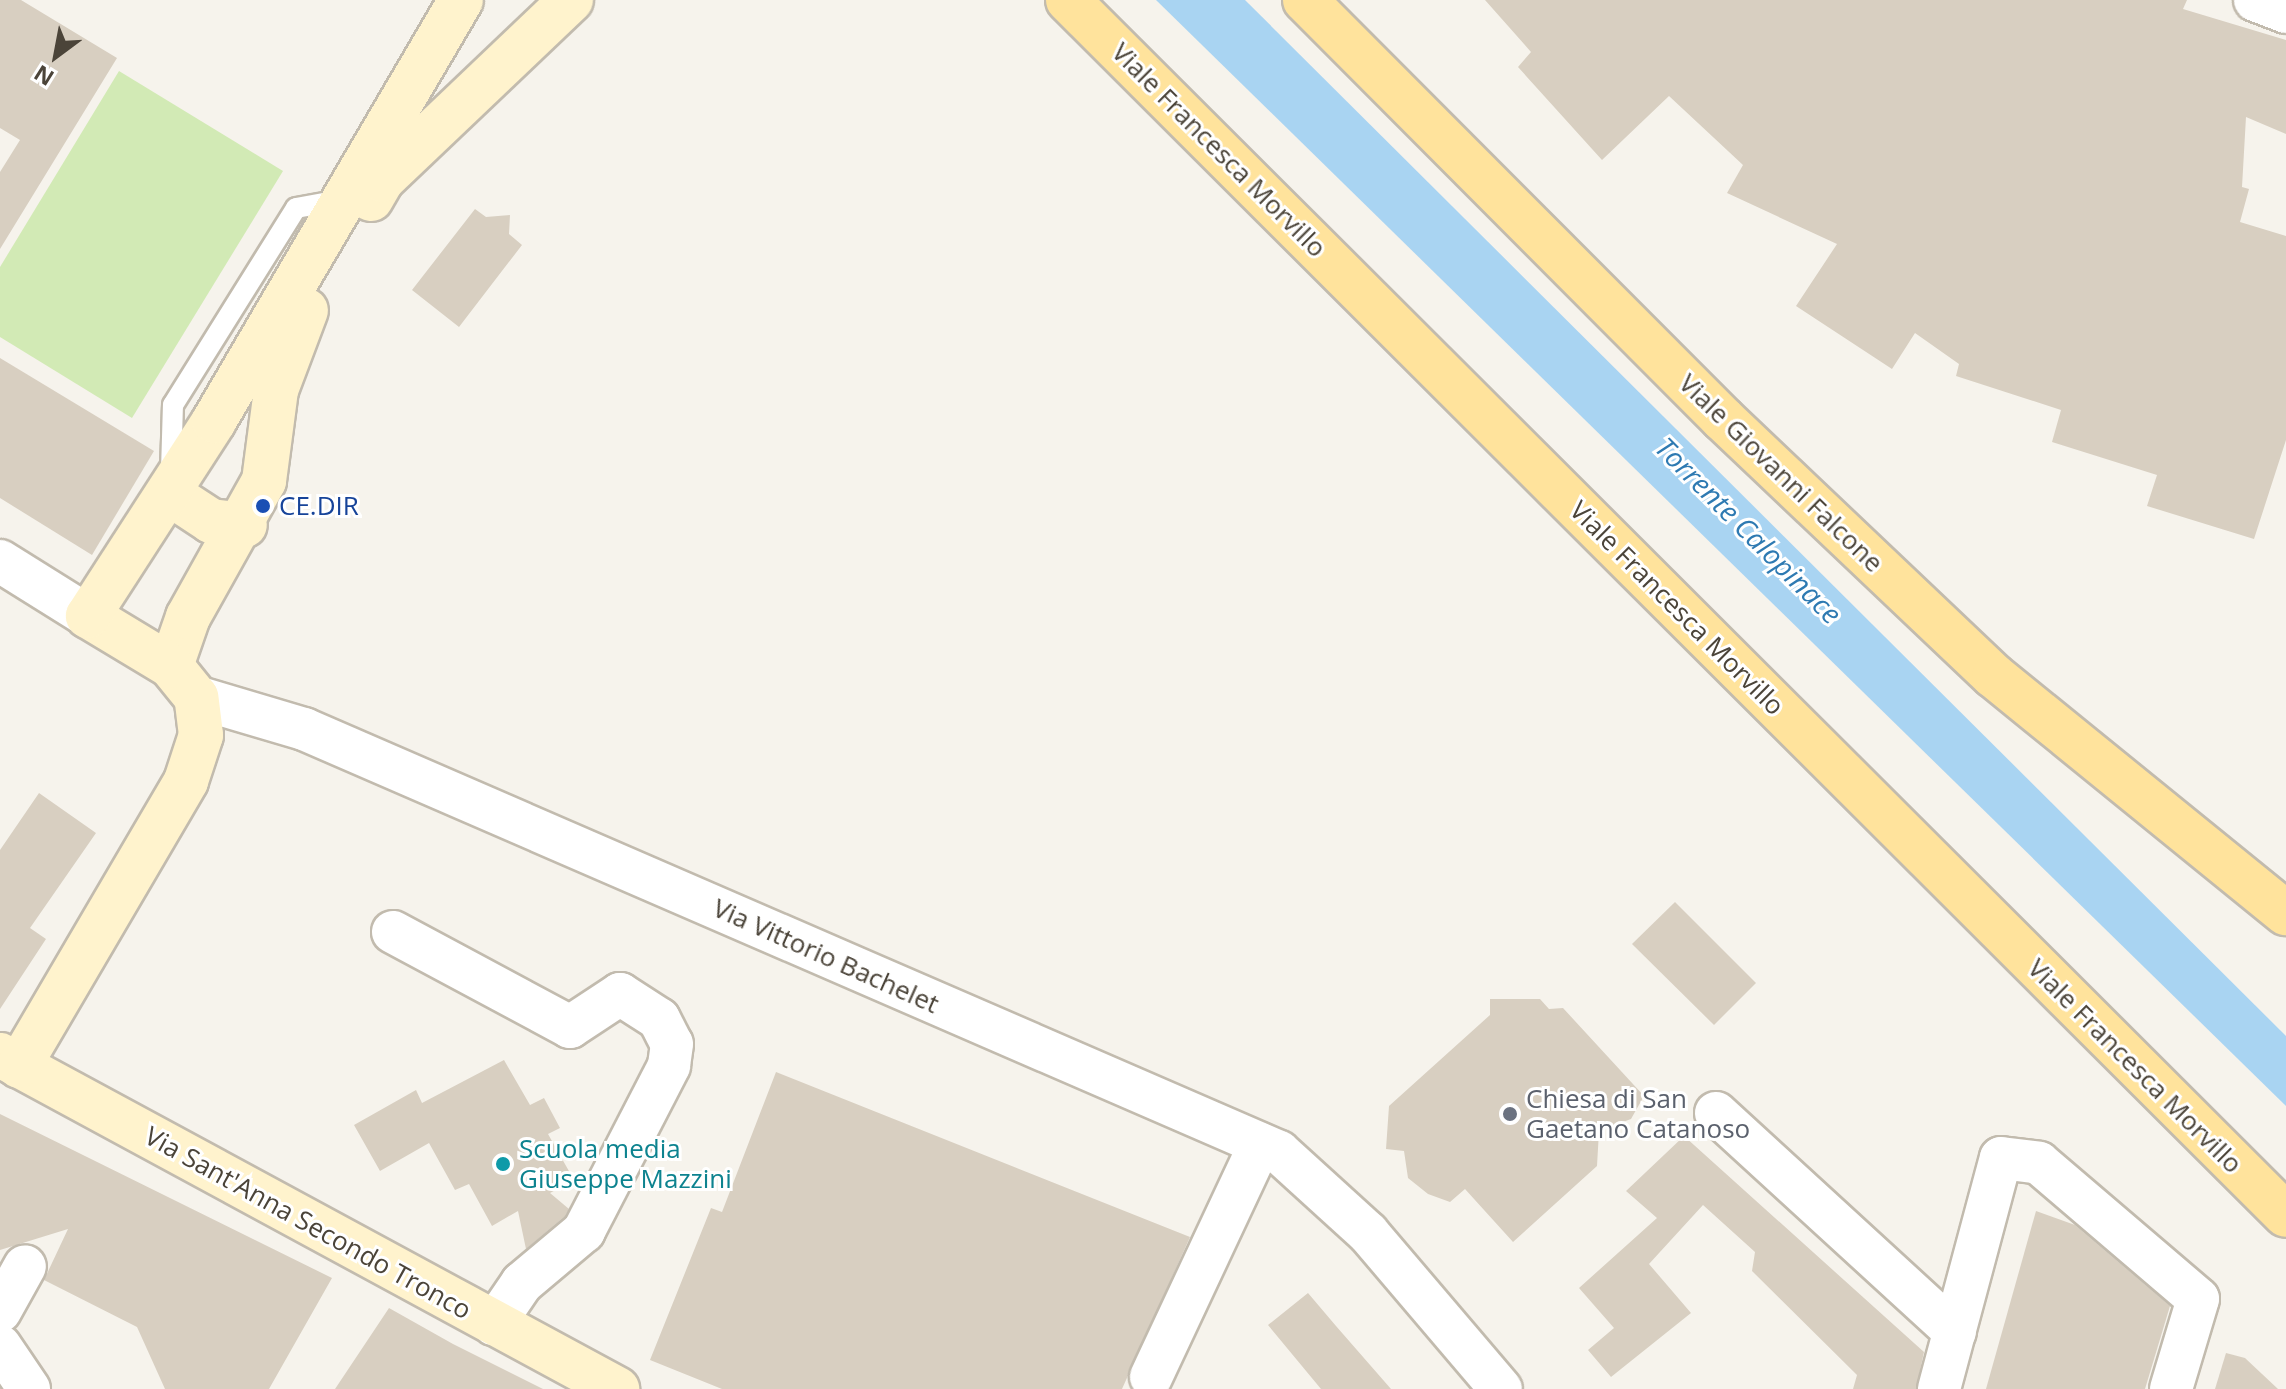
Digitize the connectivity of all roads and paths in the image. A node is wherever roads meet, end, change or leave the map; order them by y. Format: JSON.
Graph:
{"nodes":[{"id":1,"x":461,"y":0,"type":"edge"},
{"id":2,"x":571,"y":0,"type":"edge"},
{"id":3,"x":1068,"y":0,"type":"edge"},
{"id":4,"x":1305,"y":0,"type":"edge"},
{"id":5,"x":2255,"y":0,"type":"edge"},
{"id":6,"x":2286,"y":12,"type":"edge"},
{"id":7,"x":349,"y":198,"type":"junction"},
{"id":8,"x":214,"y":421,"type":"junction"},
{"id":9,"x":270,"y":449,"type":"junction"},
{"id":10,"x":170,"y":494,"type":"junction"},
{"id":11,"x":245,"y":525,"type":"junction"},
{"id":12,"x":0,"y":561,"type":"edge"},
{"id":13,"x":88,"y":616,"type":"junction"},
{"id":14,"x":183,"y":682,"type":"junction"},
{"id":15,"x":2286,"y":913,"type":"edge"},
{"id":16,"x":393,"y":932,"type":"dead end"},
{"id":17,"x":10,"y":1060,"type":"edge"},
{"id":18,"x":1716,"y":1113,"type":"dead end"},
{"id":19,"x":1260,"y":1144,"type":"junction"},
{"id":20,"x":2286,"y":1215,"type":"edge"},
{"id":21,"x":25,"y":1266,"type":"dead end"},
{"id":22,"x":0,"y":1311,"type":"edge"},
{"id":23,"x":494,"y":1324,"type":"junction"},
{"id":24,"x":1955,"y":1332,"type":"junction"},
{"id":25,"x":0,"y":1346,"type":"edge"},
{"id":26,"x":1151,"y":1377,"type":"dead end"},
{"id":27,"x":29,"y":1389,"type":"edge"},
{"id":28,"x":617,"y":1389,"type":"edge"},
{"id":29,"x":1501,"y":1389,"type":"edge"},
{"id":30,"x":1939,"y":1389,"type":"edge"},
{"id":31,"x":2171,"y":1389,"type":"edge"}],
"edges":[{"from":1,"to":7,"type":"street"},
{"from":2,"to":9,"type":"street"},
{"from":3,"to":20,"type":"main road","name":"Viale Francesca Morvillo"},
{"from":4,"to":15,"type":"main road","name":"Viale Giovanni Falcone"},
{"from":5,"to":6,"type":"street"},
{"from":7,"to":8,"type":"street"},
{"from":7,"to":10,"type":"lane"},
{"from":8,"to":9,"type":"street"},
{"from":8,"to":10,"type":"street"},
{"from":9,"to":11,"type":"street"},
{"from":10,"to":11,"type":"street"},
{"from":10,"to":13,"type":"street"},
{"from":11,"to":14,"type":"street"},
{"from":12,"to":13,"type":"street"},
{"from":13,"to":14,"type":"street","name":"Via Vittorio Bachelet"},
{"from":14,"to":17,"type":"street"},
{"from":14,"to":19,"type":"street","name":"Via Vittorio Bachelet"},
{"from":16,"to":23,"type":"street"},
{"from":17,"to":23,"type":"street","name":"Via Sant'Anna Secondo Tronco"},
{"from":18,"to":24,"type":"street"},
{"from":19,"to":26,"type":"street"},
{"from":19,"to":29,"type":"street","name":"Via Vittorio Bachelet"},
{"from":21,"to":22,"type":"street"},
{"from":23,"to":28,"type":"street","name":"Via Sant'Anna Secondo Tronco"},
{"from":24,"to":30,"type":"street"},
{"from":24,"to":31,"type":"street"},
{"from":25,"to":27,"type":"street"}]}
